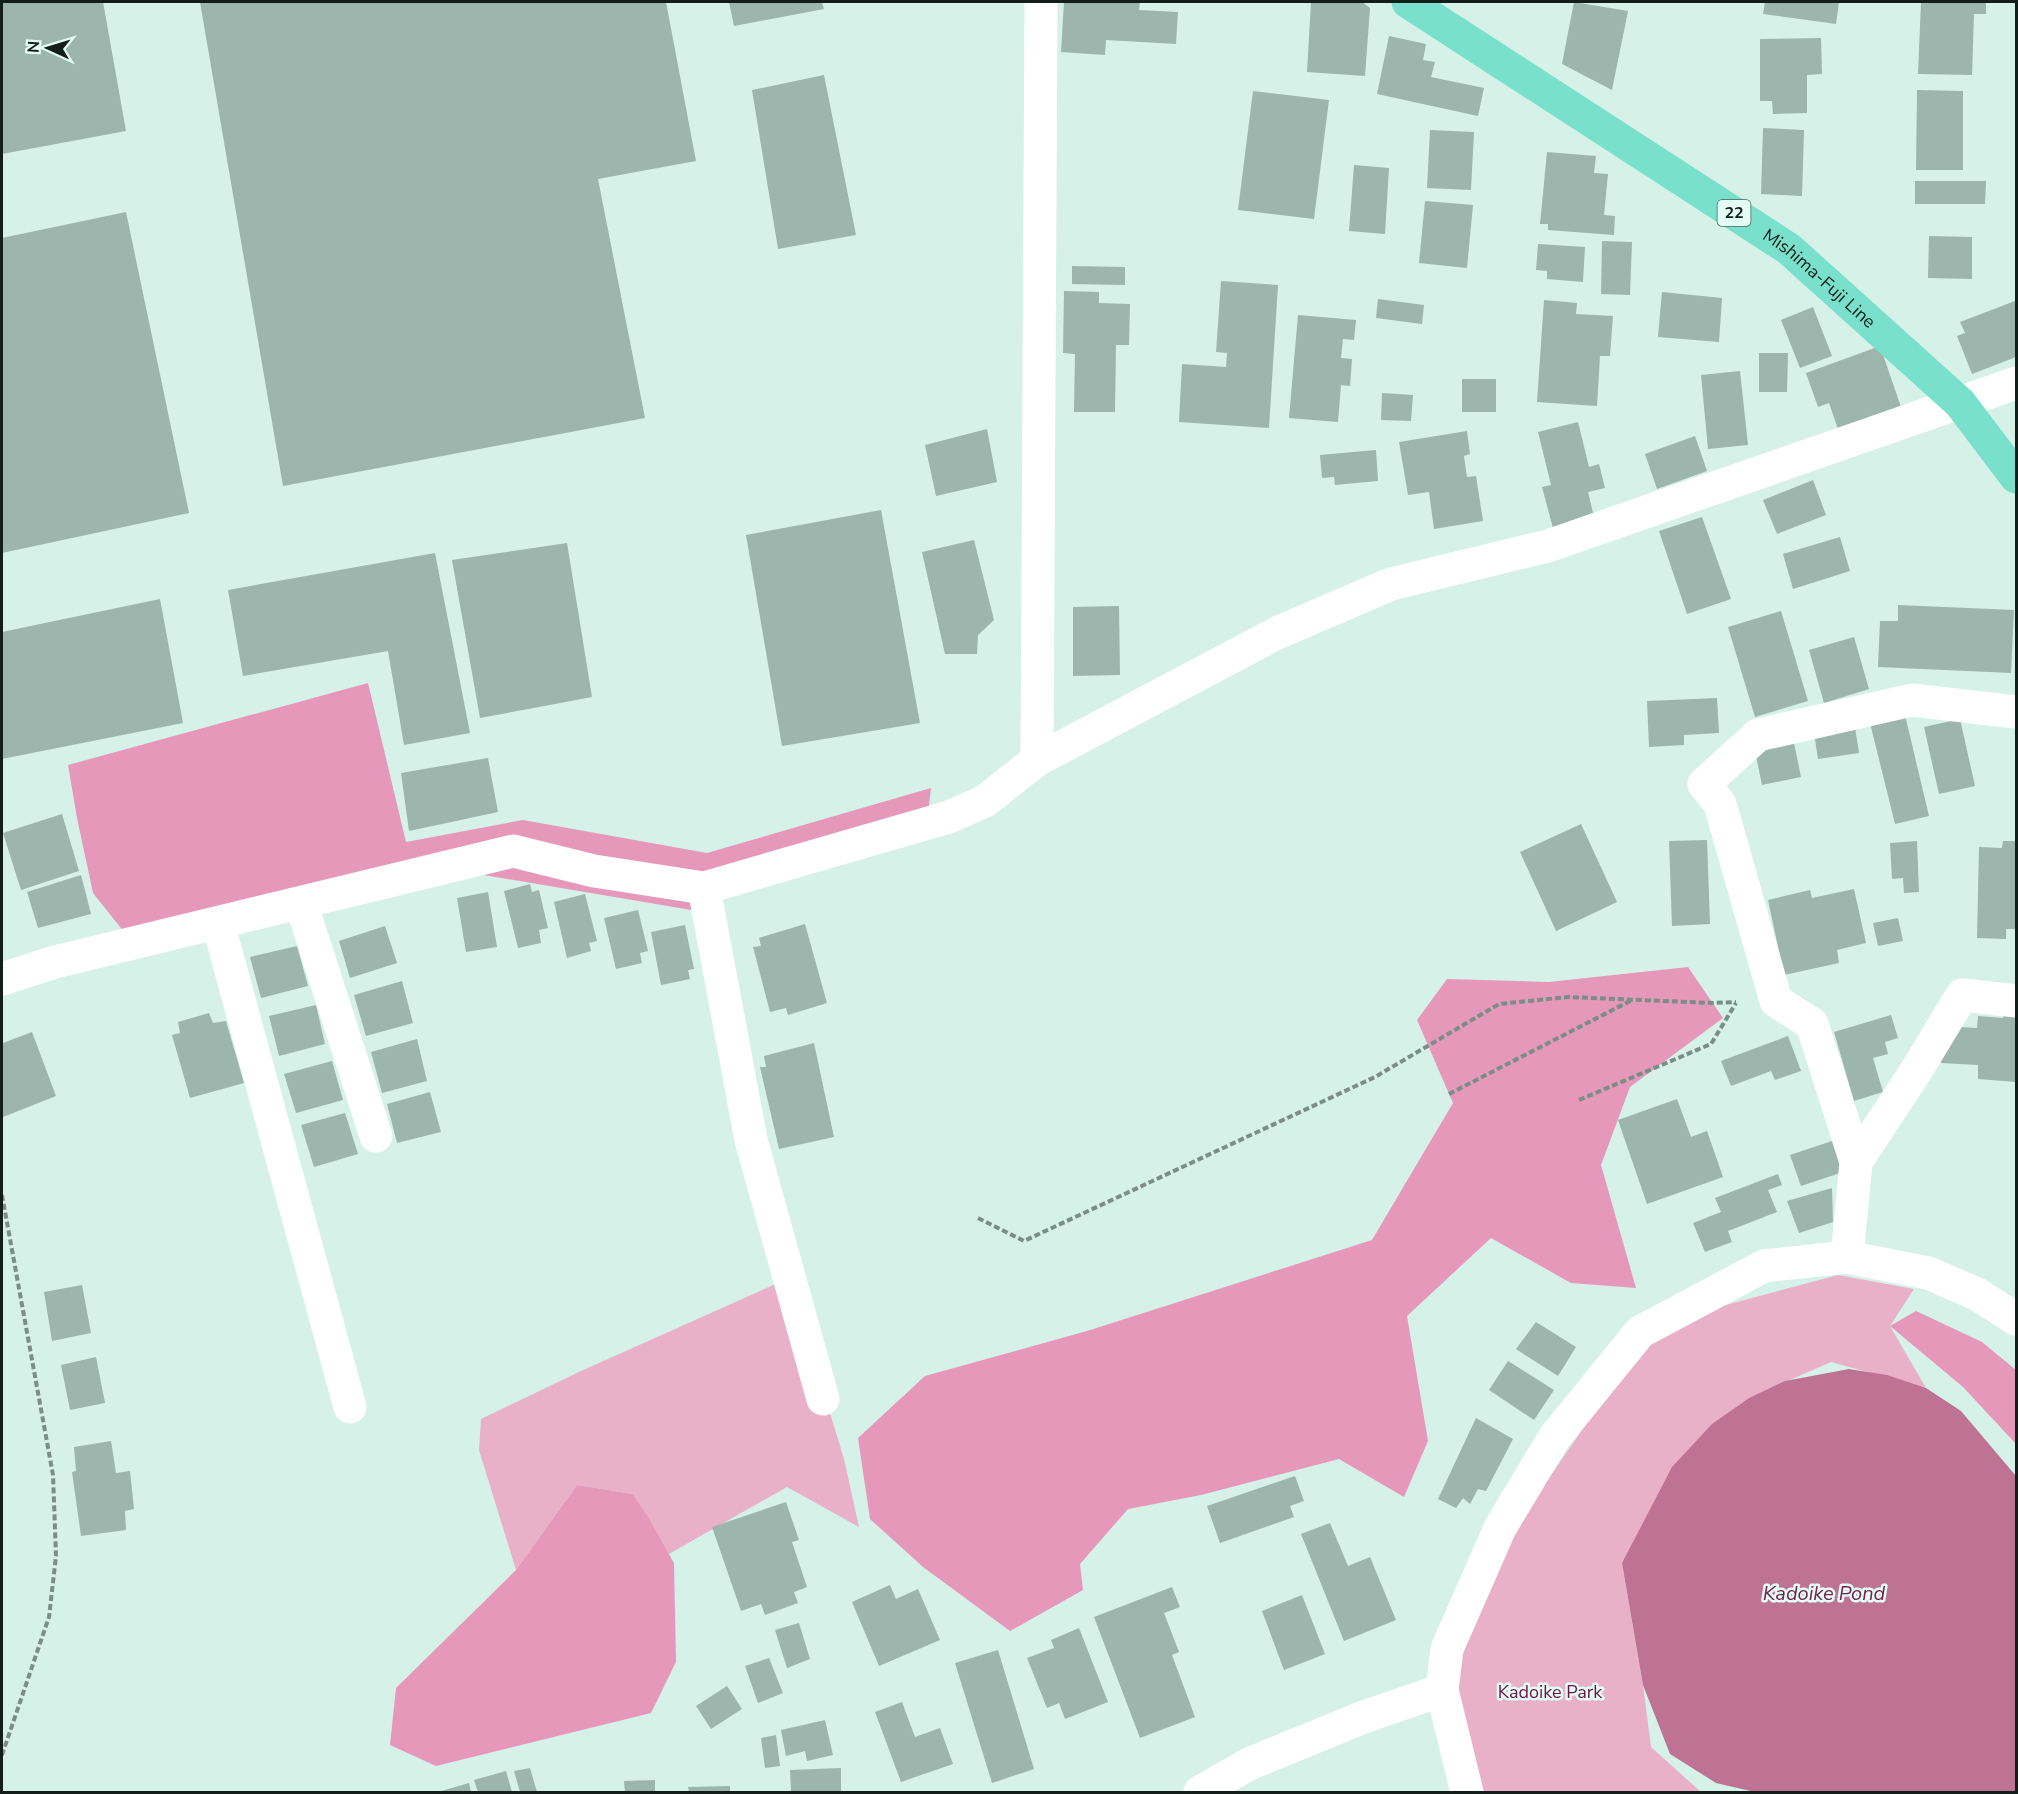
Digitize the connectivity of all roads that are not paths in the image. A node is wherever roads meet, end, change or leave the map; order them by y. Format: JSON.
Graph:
{"nodes":[{"id":1,"x":1041,"y":2,"type":"edge"},
{"id":2,"x":1408,"y":2,"type":"edge"},
{"id":3,"x":2016,"y":383,"type":"edge"},
{"id":4,"x":1960,"y":403,"type":"junction"},
{"id":5,"x":2016,"y":477,"type":"edge"},
{"id":6,"x":2016,"y":712,"type":"edge"},
{"id":7,"x":1037,"y":760,"type":"junction"},
{"id":8,"x":704,"y":888,"type":"junction"},
{"id":9,"x":301,"y":903,"type":"junction"},
{"id":10,"x":218,"y":923,"type":"junction"},
{"id":11,"x":2,"y":979,"type":"edge"},
{"id":12,"x":2016,"y":1001,"type":"edge"},
{"id":13,"x":376,"y":1136,"type":"dead end"},
{"id":14,"x":1856,"y":1162,"type":"junction"},
{"id":15,"x":1846,"y":1257,"type":"junction"},
{"id":16,"x":2016,"y":1319,"type":"edge"},
{"id":17,"x":823,"y":1399,"type":"dead end"},
{"id":18,"x":350,"y":1407,"type":"dead end"},
{"id":19,"x":1442,"y":1690,"type":"junction"},
{"id":20,"x":1200,"y":1792,"type":"edge"},
{"id":21,"x":1467,"y":1792,"type":"edge"}],
"edges":[{"from":1,"to":7,"type":"street"},
{"from":2,"to":4,"type":"main road","name":"Mishima-Fuji Line","number":"22"},
{"from":3,"to":4,"type":"street"},
{"from":4,"to":5,"type":"main road","name":"Mishima-Fuji Line","number":"22"},
{"from":4,"to":7,"type":"street"},
{"from":6,"to":14,"type":"street"},
{"from":7,"to":8,"type":"street"},
{"from":8,"to":9,"type":"street"},
{"from":8,"to":17,"type":"street"},
{"from":9,"to":10,"type":"street"},
{"from":9,"to":13,"type":"street"},
{"from":10,"to":11,"type":"street"},
{"from":10,"to":18,"type":"street"},
{"from":12,"to":14,"type":"street"},
{"from":14,"to":15,"type":"street"},
{"from":15,"to":16,"type":"street"},
{"from":15,"to":19,"type":"street"},
{"from":19,"to":20,"type":"street"},
{"from":19,"to":21,"type":"street"}]}
